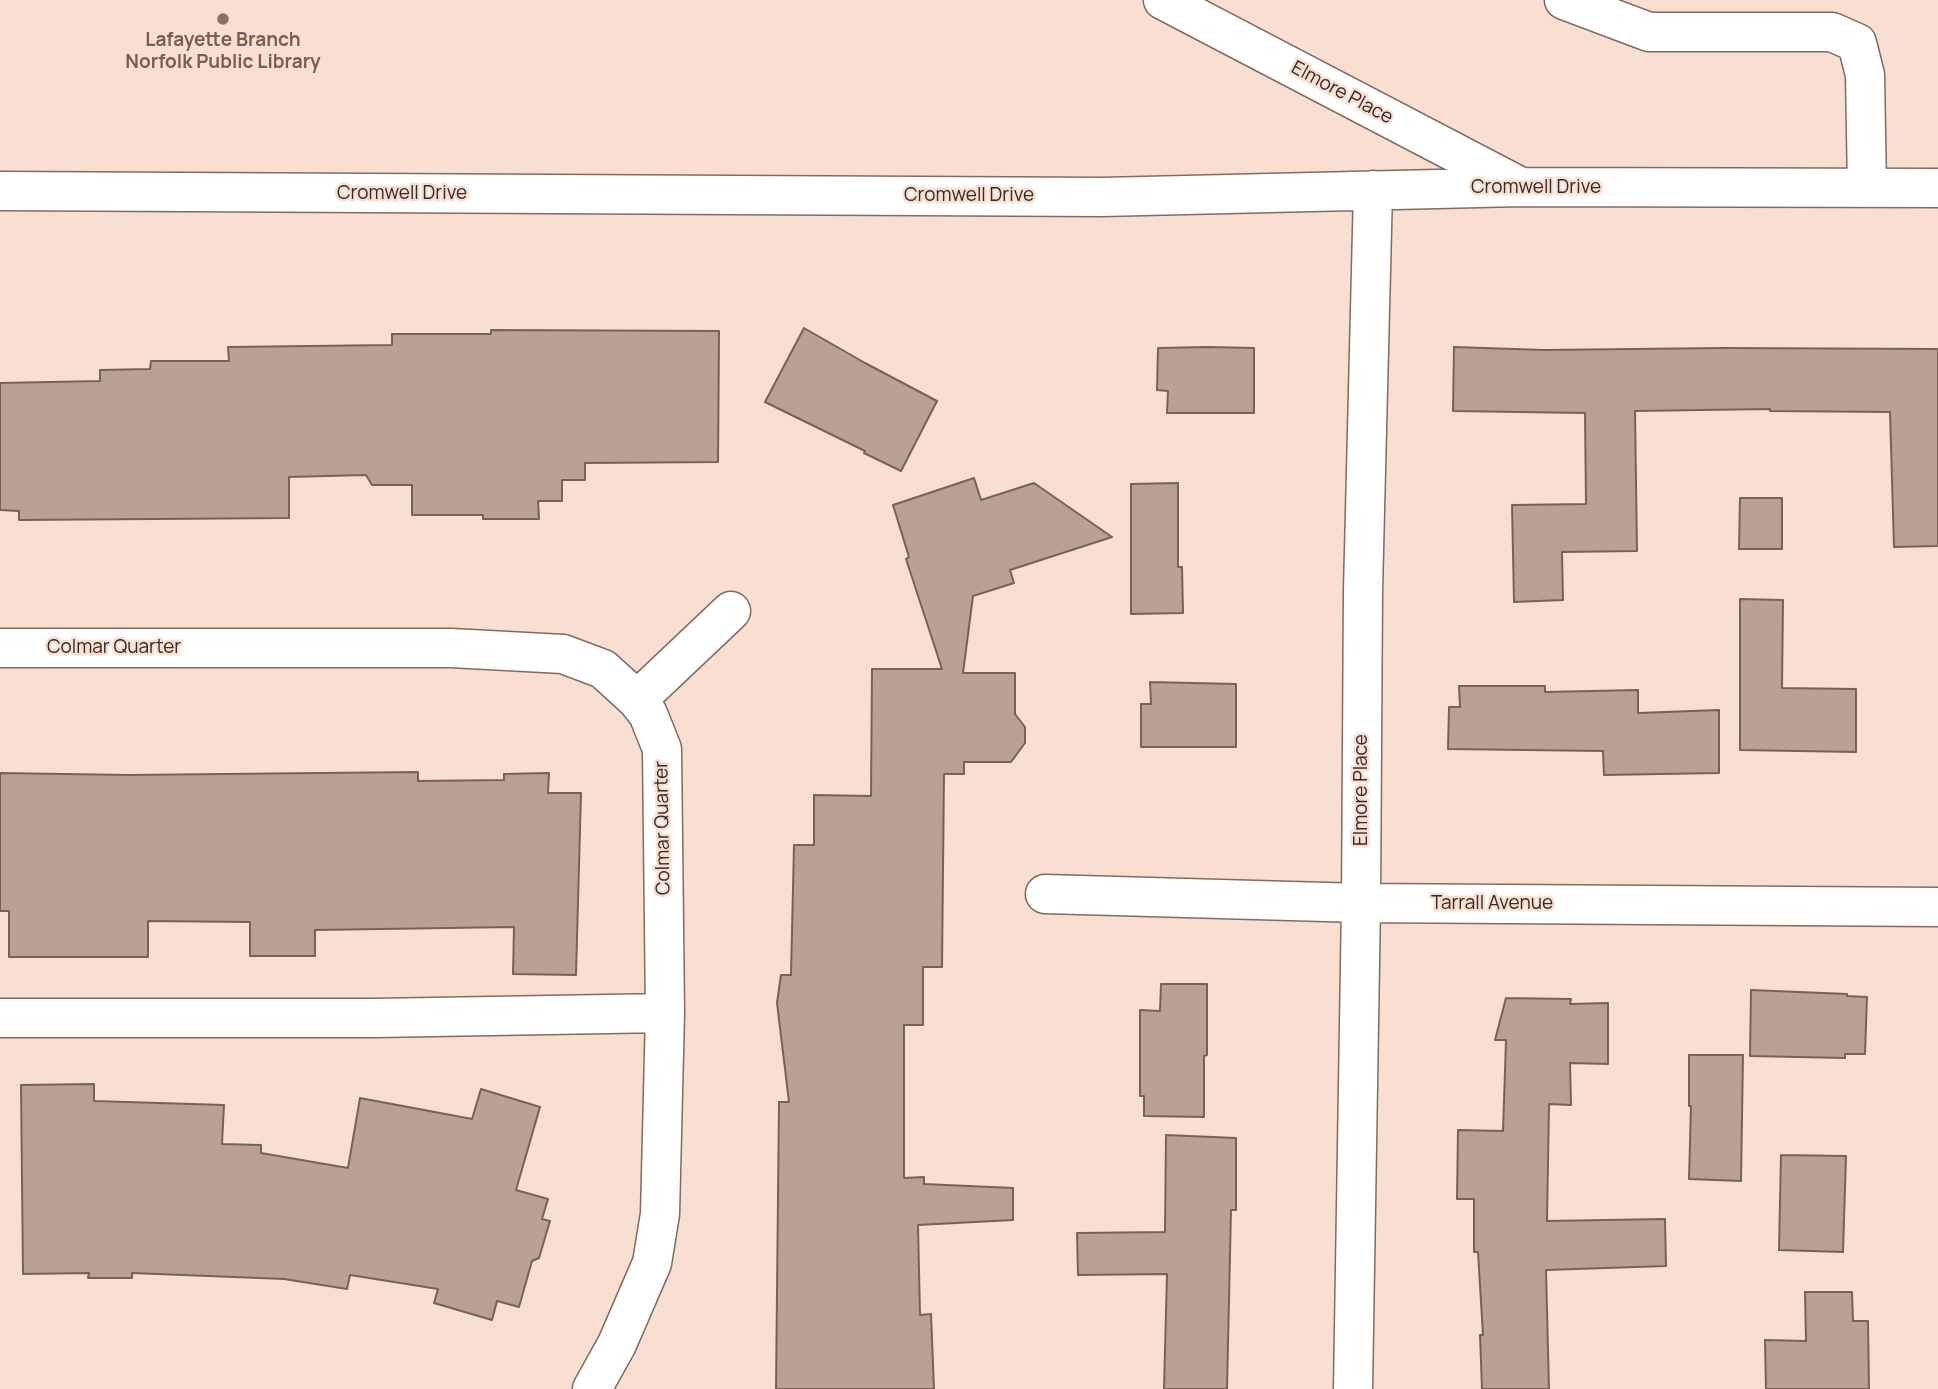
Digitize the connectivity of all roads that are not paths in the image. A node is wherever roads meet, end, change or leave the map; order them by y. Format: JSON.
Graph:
{"nodes":[{"id":1,"x":1163,"y":0,"type":"edge"},
{"id":2,"x":1564,"y":0,"type":"edge"},
{"id":3,"x":1621,"y":11,"type":"edge"},
{"id":4,"x":1521,"y":187,"type":"junction"},
{"id":5,"x":1867,"y":188,"type":"junction"},
{"id":6,"x":1938,"y":188,"type":"edge"},
{"id":7,"x":1373,"y":190,"type":"junction"},
{"id":8,"x":0,"y":191,"type":"edge"},
{"id":9,"x":731,"y":611,"type":"dead end"},
{"id":10,"x":0,"y":648,"type":"edge"},
{"id":11,"x":637,"y":700,"type":"junction"},
{"id":12,"x":1045,"y":894,"type":"dead end"},
{"id":13,"x":1361,"y":903,"type":"junction"},
{"id":14,"x":1938,"y":907,"type":"edge"},
{"id":15,"x":665,"y":1013,"type":"junction"},
{"id":16,"x":0,"y":1018,"type":"edge"},
{"id":17,"x":592,"y":1389,"type":"edge"},
{"id":18,"x":1353,"y":1389,"type":"edge"}],
"edges":[{"from":1,"to":4,"type":"street","name":"Elmore Place"},
{"from":2,"to":3,"type":"street"},
{"from":3,"to":5,"type":"street"},
{"from":4,"to":5,"type":"street","name":"Cromwell Drive"},
{"from":4,"to":7,"type":"street","name":"Cromwell Drive"},
{"from":5,"to":6,"type":"street","name":"Cromwell Drive"},
{"from":7,"to":8,"type":"street","name":"Cromwell Drive"},
{"from":7,"to":13,"type":"street","name":"Elmore Place"},
{"from":9,"to":11,"type":"street"},
{"from":10,"to":11,"type":"street","name":"Colmar Quarter"},
{"from":11,"to":15,"type":"street","name":"Colmar Quarter"},
{"from":12,"to":13,"type":"street","name":"Tarrall Avenue"},
{"from":13,"to":14,"type":"street","name":"Tarrall Avenue"},
{"from":13,"to":18,"type":"street","name":"Elmore Place"},
{"from":15,"to":16,"type":"street"},
{"from":15,"to":17,"type":"street","name":"Colmar Quarter"}]}
